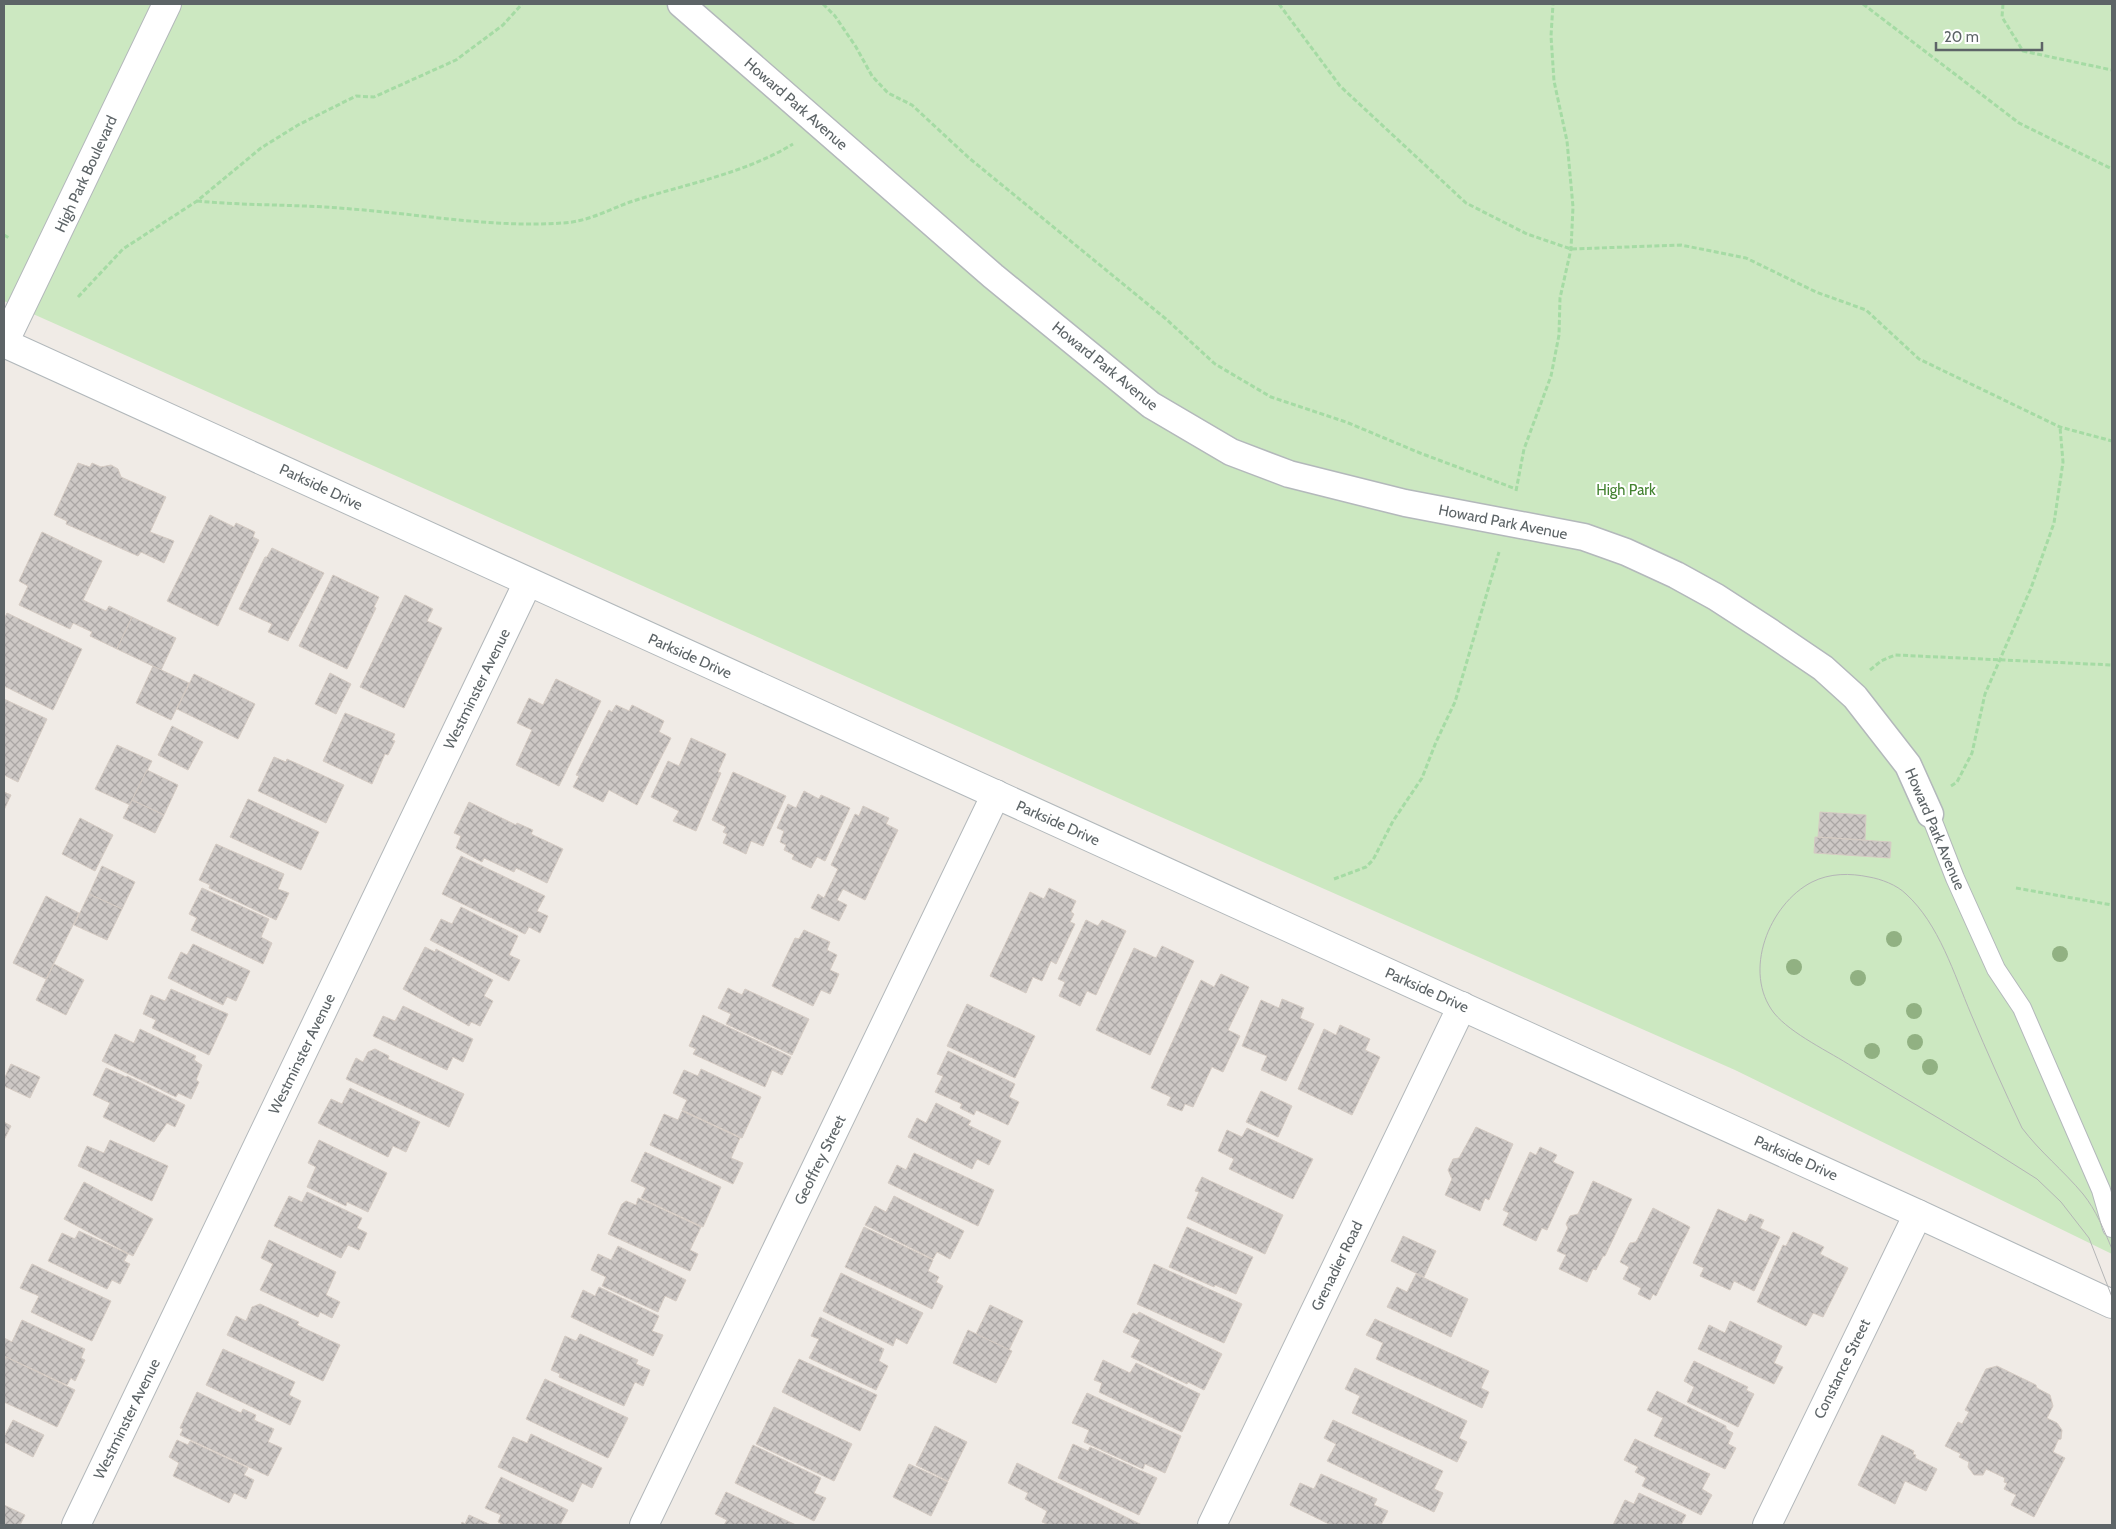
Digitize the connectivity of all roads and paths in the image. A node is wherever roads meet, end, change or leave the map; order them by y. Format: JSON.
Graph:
{"nodes":[{"id":1,"x":167,"y":4,"type":"edge"},
{"id":2,"x":522,"y":4,"type":"edge"},
{"id":3,"x":681,"y":4,"type":"edge"},
{"id":4,"x":823,"y":4,"type":"edge"},
{"id":5,"x":1279,"y":4,"type":"edge"},
{"id":6,"x":1554,"y":4,"type":"edge"},
{"id":7,"x":1863,"y":4,"type":"edge"},
{"id":8,"x":2002,"y":4,"type":"edge"},
{"id":9,"x":2112,"y":70,"type":"edge"},
{"id":10,"x":819,"y":123,"type":"junction"},
{"id":11,"x":2112,"y":169,"type":"edge"},
{"id":12,"x":197,"y":201,"type":"junction"},
{"id":13,"x":4,"y":235,"type":"edge"},
{"id":14,"x":9,"y":238,"type":"dead end"},
{"id":15,"x":1571,"y":249,"type":"junction"},
{"id":16,"x":78,"y":297,"type":"dead end"},
{"id":17,"x":4,"y":343,"type":"edge"},
{"id":18,"x":2060,"y":427,"type":"junction"},
{"id":19,"x":2112,"y":441,"type":"edge"},
{"id":20,"x":1516,"y":489,"type":"junction"},
{"id":21,"x":1506,"y":522,"type":"junction"},
{"id":22,"x":528,"y":582,"type":"junction"},
{"id":23,"x":2002,"y":659,"type":"junction"},
{"id":24,"x":2112,"y":665,"type":"edge"},
{"id":25,"x":1846,"y":689,"type":"junction"},
{"id":26,"x":996,"y":794,"type":"junction"},
{"id":27,"x":1929,"y":811,"type":"junction"},
{"id":28,"x":1334,"y":879,"type":"dead end"},
{"id":29,"x":2016,"y":888,"type":"dead end"},
{"id":30,"x":2112,"y":904,"type":"edge"},
{"id":31,"x":1462,"y":1006,"type":"junction"},
{"id":32,"x":1918,"y":1214,"type":"junction"},
{"id":33,"x":2112,"y":1228,"type":"edge"},
{"id":34,"x":2112,"y":1304,"type":"edge"},
{"id":35,"x":76,"y":1525,"type":"edge"},
{"id":36,"x":644,"y":1525,"type":"edge"},
{"id":37,"x":1212,"y":1525,"type":"edge"},
{"id":38,"x":1767,"y":1525,"type":"edge"}],
"edges":[{"from":1,"to":17,"type":"street","name":"High Park Boulevard"},
{"from":2,"to":12,"type":"path"},
{"from":3,"to":10,"type":"street","name":"Howard Park Avenue"},
{"from":4,"to":20,"type":"path"},
{"from":5,"to":15,"type":"path"},
{"from":6,"to":15,"type":"path"},
{"from":7,"to":11,"type":"path"},
{"from":8,"to":9,"type":"path"},
{"from":10,"to":12,"type":"path"},
{"from":10,"to":21,"type":"street","name":"Howard Park Avenue"},
{"from":12,"to":16,"type":"path"},
{"from":13,"to":14,"type":"path"},
{"from":15,"to":18,"type":"path"},
{"from":15,"to":20,"type":"path"},
{"from":17,"to":22,"type":"street","name":"Parkside Drive"},
{"from":18,"to":19,"type":"path"},
{"from":18,"to":23,"type":"path"},
{"from":20,"to":21,"type":"path"},
{"from":21,"to":25,"type":"street","name":"Howard Park Avenue"},
{"from":21,"to":28,"type":"path"},
{"from":22,"to":26,"type":"street","name":"Parkside Drive"},
{"from":22,"to":35,"type":"street","name":"Westminster Avenue"},
{"from":23,"to":24,"type":"path"},
{"from":23,"to":25,"type":"path"},
{"from":23,"to":27,"type":"path"},
{"from":25,"to":27,"type":"street","name":"Howard Park Avenue"},
{"from":26,"to":31,"type":"street","name":"Parkside Drive"},
{"from":26,"to":36,"type":"street","name":"Geoffrey Street"},
{"from":27,"to":33,"type":"lane","name":"Howard Park Avenue"},
{"from":29,"to":30,"type":"path"},
{"from":31,"to":32,"type":"street","name":"Parkside Drive"},
{"from":31,"to":37,"type":"street","name":"Grenadier Road"},
{"from":32,"to":34,"type":"street","name":"Parkside Drive"},
{"from":32,"to":38,"type":"street","name":"Constance Street"}]}
